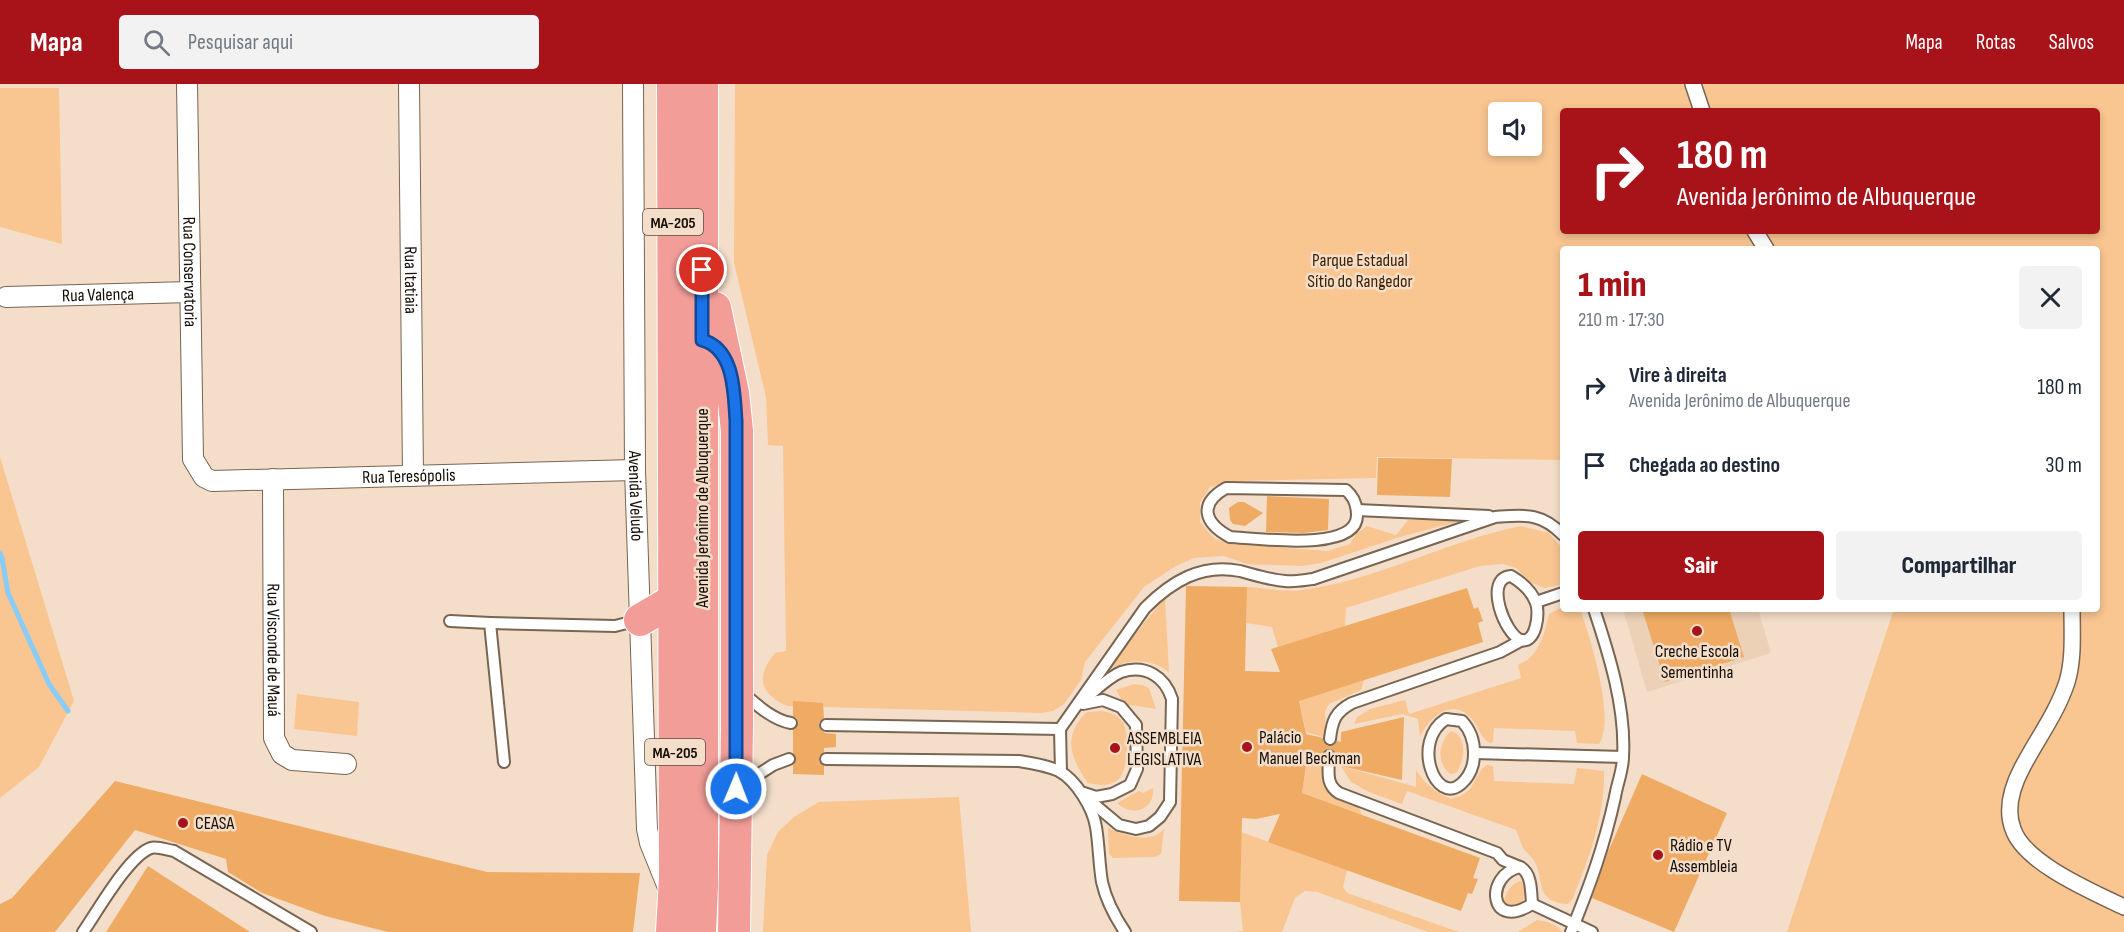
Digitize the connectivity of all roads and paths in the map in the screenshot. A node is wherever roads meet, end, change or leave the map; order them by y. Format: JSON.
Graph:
{"nodes":[{"id":1,"x":187,"y":84,"type":"edge"},
{"id":2,"x":409,"y":84,"type":"edge"},
{"id":3,"x":633,"y":84,"type":"edge"},
{"id":4,"x":673,"y":84,"type":"edge"},
{"id":5,"x":702,"y":84,"type":"edge"},
{"id":6,"x":1693,"y":84,"type":"edge"},
{"id":7,"x":1701,"y":108,"type":"edge"},
{"id":8,"x":702,"y":247,"type":"junction"},
{"id":9,"x":190,"y":292,"type":"junction"},
{"id":10,"x":6,"y":297,"type":"dead end"},
{"id":11,"x":702,"y":340,"type":"junction"},
{"id":12,"x":674,"y":360,"type":"junction"},
{"id":13,"x":727,"y":362,"type":"junction"},
{"id":14,"x":193,"y":459,"type":"joint"},
{"id":15,"x":635,"y":471,"type":"junction"},
{"id":16,"x":413,"y":476,"type":"junction"},
{"id":17,"x":273,"y":479,"type":"junction"},
{"id":18,"x":1357,"y":510,"type":"junction"},
{"id":19,"x":1495,"y":517,"type":"junction"},
{"id":20,"x":1560,"y":532,"type":"edge"},
{"id":21,"x":1560,"y":594,"type":"edge"},
{"id":22,"x":674,"y":600,"type":"junction"},
{"id":23,"x":1536,"y":602,"type":"junction"},
{"id":24,"x":1595,"y":612,"type":"edge"},
{"id":25,"x":2072,"y":612,"type":"edge"},
{"id":26,"x":640,"y":620,"type":"junction"},
{"id":27,"x":450,"y":621,"type":"dead end"},
{"id":28,"x":490,"y":623,"type":"junction"},
{"id":29,"x":1522,"y":640,"type":"junction"},
{"id":30,"x":738,"y":688,"type":"junction"},
{"id":31,"x":1077,"y":706,"type":"junction"},
{"id":32,"x":791,"y":723,"type":"dead end"},
{"id":33,"x":826,"y":725,"type":"dead end"},
{"id":34,"x":1060,"y":729,"type":"junction"},
{"id":35,"x":1330,"y":739,"type":"dead end"},
{"id":36,"x":1475,"y":753,"type":"junction"},
{"id":37,"x":1329,"y":756,"type":"dead end"},
{"id":38,"x":1623,"y":757,"type":"junction"},
{"id":39,"x":789,"y":759,"type":"dead end"},
{"id":40,"x":826,"y":759,"type":"dead end"},
{"id":41,"x":504,"y":762,"type":"dead end"},
{"id":42,"x":346,"y":764,"type":"dead end"},
{"id":43,"x":1061,"y":772,"type":"junction"},
{"id":44,"x":736,"y":789,"type":"junction"},
{"id":45,"x":1081,"y":792,"type":"junction"},
{"id":46,"x":1520,"y":867,"type":"junction"},
{"id":47,"x":1532,"y":904,"type":"junction"},
{"id":48,"x":2124,"y":907,"type":"edge"},
{"id":49,"x":1523,"y":918,"type":"dead end"},
{"id":50,"x":1496,"y":921,"type":"dead end"},
{"id":51,"x":671,"y":923,"type":"edge"},
{"id":52,"x":1573,"y":928,"type":"edge"},
{"id":53,"x":83,"y":932,"type":"edge"},
{"id":54,"x":310,"y":932,"type":"edge"},
{"id":55,"x":700,"y":932,"type":"edge"},
{"id":56,"x":734,"y":932,"type":"edge"},
{"id":57,"x":1125,"y":932,"type":"edge"},
{"id":58,"x":1592,"y":932,"type":"edge"}],
"edges":[{"from":1,"to":9,"type":"street","name":"Rua Conservatoria"},
{"from":2,"to":16,"type":"street","name":"Rua Itatiaia"},
{"from":3,"to":15,"type":"street","name":"Avenida Veludo"},
{"from":4,"to":12,"type":"main road","name":"Avenida Jerônimo de Albuquerque","number":"MA-205"},
{"from":5,"to":8,"type":"main road","name":"Avenida Jerônimo de Albuquerque","number":"MA-205"},
{"from":6,"to":7,"type":"street"},
{"from":8,"to":11,"type":"main road","name":"Avenida Jerônimo de Albuquerque","number":"MA-205"},
{"from":8,"to":13,"type":"main road"},
{"from":9,"to":10,"type":"street","name":"Rua Valença"},
{"from":9,"to":14,"type":"street","name":"Rua Conservatoria"},
{"from":11,"to":12,"type":"main road"},
{"from":11,"to":13,"type":"main road"},
{"from":11,"to":55,"type":"main road","name":"Avenida Jerônimo de Albuquerque","number":"MA-205"},
{"from":12,"to":22,"type":"main road","name":"Avenida Jerônimo de Albuquerque","number":"MA-205"},
{"from":13,"to":30,"type":"main road"},
{"from":14,"to":17,"type":"street","name":"Rua Teresópolis"},
{"from":15,"to":16,"type":"street","name":"Rua Teresópolis"},
{"from":15,"to":26,"type":"street","name":"Avenida Veludo"},
{"from":16,"to":17,"type":"street","name":"Rua Teresópolis"},
{"from":17,"to":42,"type":"street","name":"Rua Visconde de Mauá"},
{"from":18,"to":18,"type":"lane"},
{"from":18,"to":19,"type":"lane"},
{"from":19,"to":20,"type":"lane"},
{"from":19,"to":31,"type":"lane"},
{"from":21,"to":23,"type":"lane"},
{"from":22,"to":26,"type":"main road"},
{"from":22,"to":51,"type":"main road","name":"Avenida Jerônimo de Albuquerque","number":"MA-205"},
{"from":23,"to":29,"type":"lane"},
{"from":23,"to":29,"type":"lane"},
{"from":24,"to":38,"type":"lane"},
{"from":25,"to":48,"type":"street"},
{"from":26,"to":28,"type":"lane"},
{"from":26,"to":51,"type":"street","name":"Avenida Veludo"},
{"from":27,"to":28,"type":"lane"},
{"from":28,"to":41,"type":"lane"},
{"from":29,"to":35,"type":"lane"},
{"from":30,"to":32,"type":"lane"},
{"from":30,"to":44,"type":"main road"},
{"from":31,"to":34,"type":"lane"},
{"from":31,"to":45,"type":"lane"},
{"from":31,"to":45,"type":"lane"},
{"from":33,"to":34,"type":"lane"},
{"from":34,"to":43,"type":"lane"},
{"from":36,"to":36,"type":"lane"},
{"from":36,"to":38,"type":"lane"},
{"from":37,"to":46,"type":"lane"},
{"from":38,"to":52,"type":"lane"},
{"from":39,"to":44,"type":"lane"},
{"from":40,"to":43,"type":"lane"},
{"from":43,"to":45,"type":"lane"},
{"from":44,"to":56,"type":"main road"},
{"from":45,"to":57,"type":"lane"},
{"from":46,"to":47,"type":"lane"},
{"from":46,"to":50,"type":"lane"},
{"from":47,"to":49,"type":"lane"},
{"from":47,"to":52,"type":"lane"},
{"from":52,"to":58,"type":"lane"},
{"from":53,"to":54,"type":"lane"}]}
